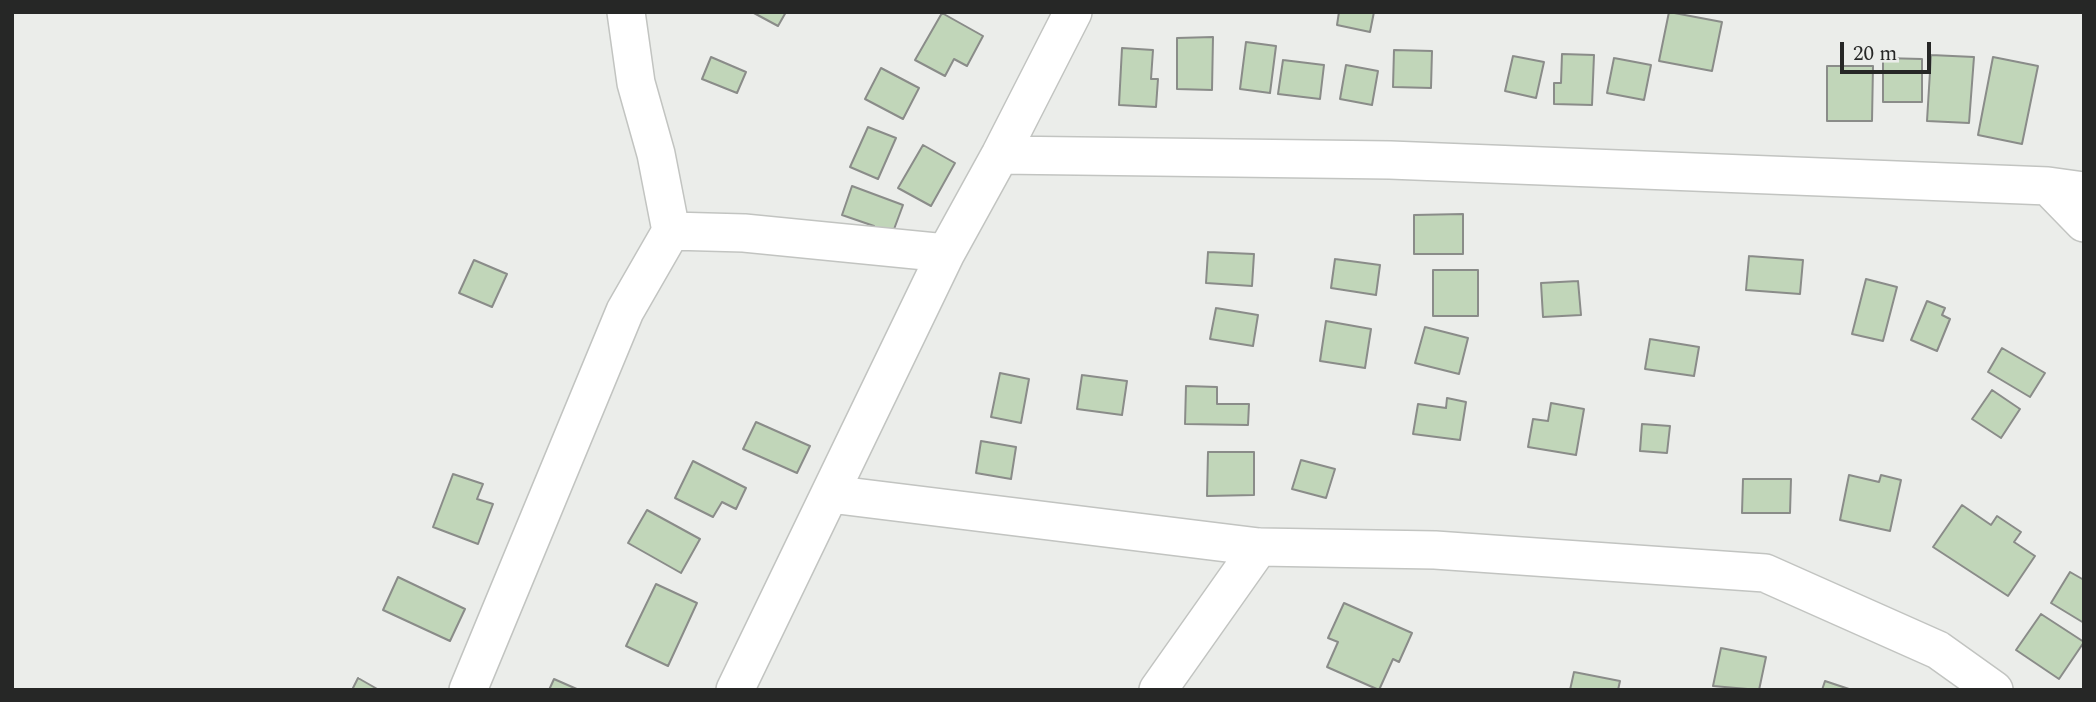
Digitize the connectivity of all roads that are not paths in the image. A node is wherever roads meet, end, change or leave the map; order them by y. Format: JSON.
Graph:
{"nodes":[{"id":1,"x":626,"y":12,"type":"edge"},
{"id":2,"x":1073,"y":12,"type":"edge"},
{"id":3,"x":1000,"y":155,"type":"junction"},
{"id":4,"x":2048,"y":186,"type":"junction"},
{"id":5,"x":2084,"y":191,"type":"edge"},
{"id":6,"x":2084,"y":223,"type":"edge"},
{"id":7,"x":671,"y":231,"type":"junction"},
{"id":8,"x":946,"y":253,"type":"junction"},
{"id":9,"x":830,"y":494,"type":"junction"},
{"id":10,"x":1259,"y":547,"type":"junction"},
{"id":11,"x":468,"y":690,"type":"edge"},
{"id":12,"x":735,"y":690,"type":"edge"},
{"id":13,"x":1158,"y":690,"type":"edge"},
{"id":14,"x":1994,"y":690,"type":"edge"}],
"edges":[{"from":1,"to":7,"type":"street"},
{"from":2,"to":3,"type":"street"},
{"from":3,"to":4,"type":"street"},
{"from":3,"to":8,"type":"street"},
{"from":4,"to":5,"type":"street"},
{"from":4,"to":6,"type":"street"},
{"from":7,"to":8,"type":"street"},
{"from":7,"to":11,"type":"street"},
{"from":8,"to":9,"type":"street"},
{"from":9,"to":10,"type":"street"},
{"from":9,"to":12,"type":"street"},
{"from":10,"to":13,"type":"street"},
{"from":10,"to":14,"type":"street"}]}
